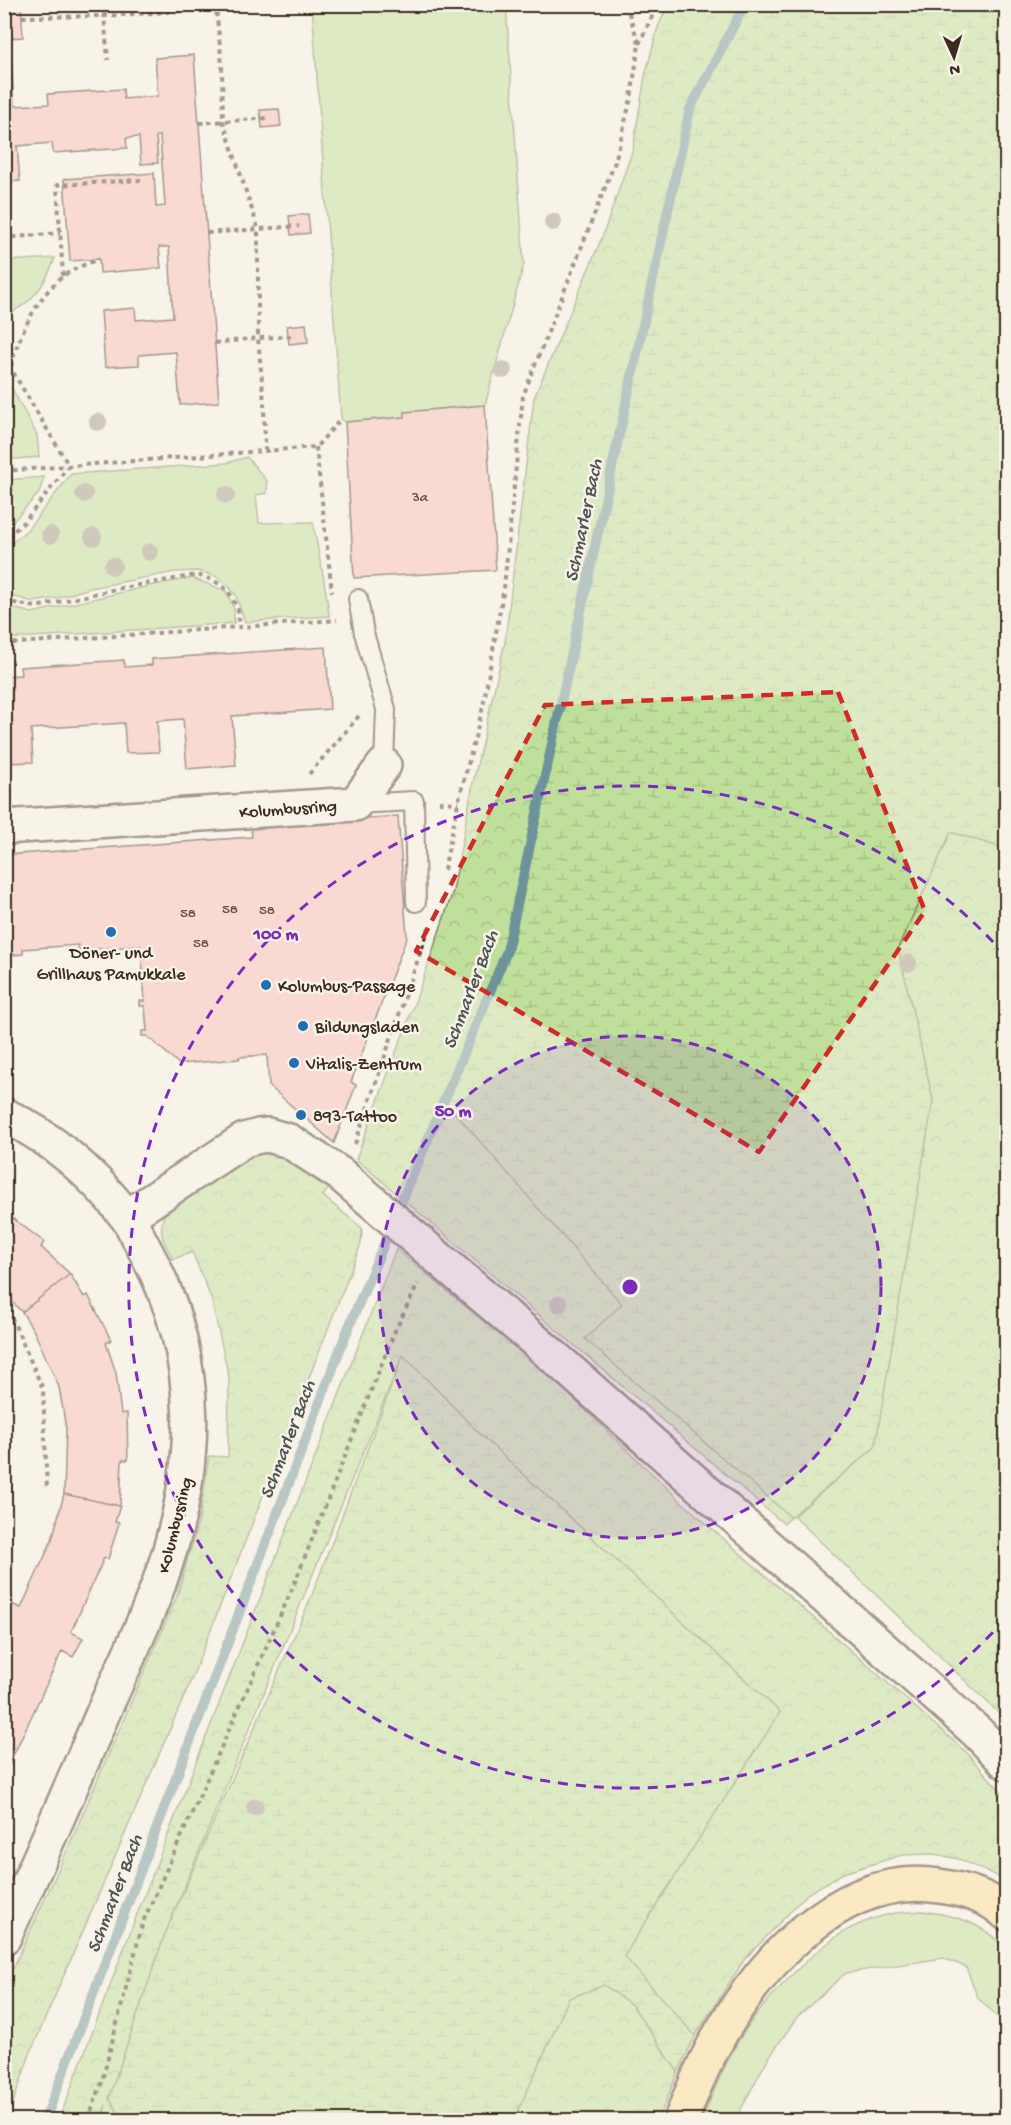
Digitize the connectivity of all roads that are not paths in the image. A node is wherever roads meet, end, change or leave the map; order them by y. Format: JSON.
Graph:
{"nodes":[{"id":1,"x":358,"y":599,"type":"dead end"},
{"id":2,"x":384,"y":765,"type":"joint"},
{"id":3,"x":355,"y":804,"type":"junction"},
{"id":4,"x":4,"y":827,"type":"edge"},
{"id":5,"x":416,"y":902,"type":"dead end"},
{"id":6,"x":4,"y":1115,"type":"edge"},
{"id":7,"x":127,"y":1217,"type":"junction"},
{"id":8,"x":1006,"y":1762,"type":"edge"},
{"id":9,"x":1006,"y":1913,"type":"edge"},
{"id":10,"x":4,"y":1937,"type":"edge"},
{"id":11,"x":681,"y":2121,"type":"edge"}],
"edges":[{"from":1,"to":2,"type":"lane","name":"Kolumbusring"},
{"from":2,"to":3,"type":"street","name":"Kolumbusring"},
{"from":3,"to":4,"type":"street","name":"Kolumbusring"},
{"from":3,"to":5,"type":"lane"},
{"from":6,"to":7,"type":"street","name":"Kolumbusring"},
{"from":7,"to":8,"type":"street"},
{"from":7,"to":10,"type":"street","name":"Kolumbusring"},
{"from":9,"to":11,"type":"highway"}]}
